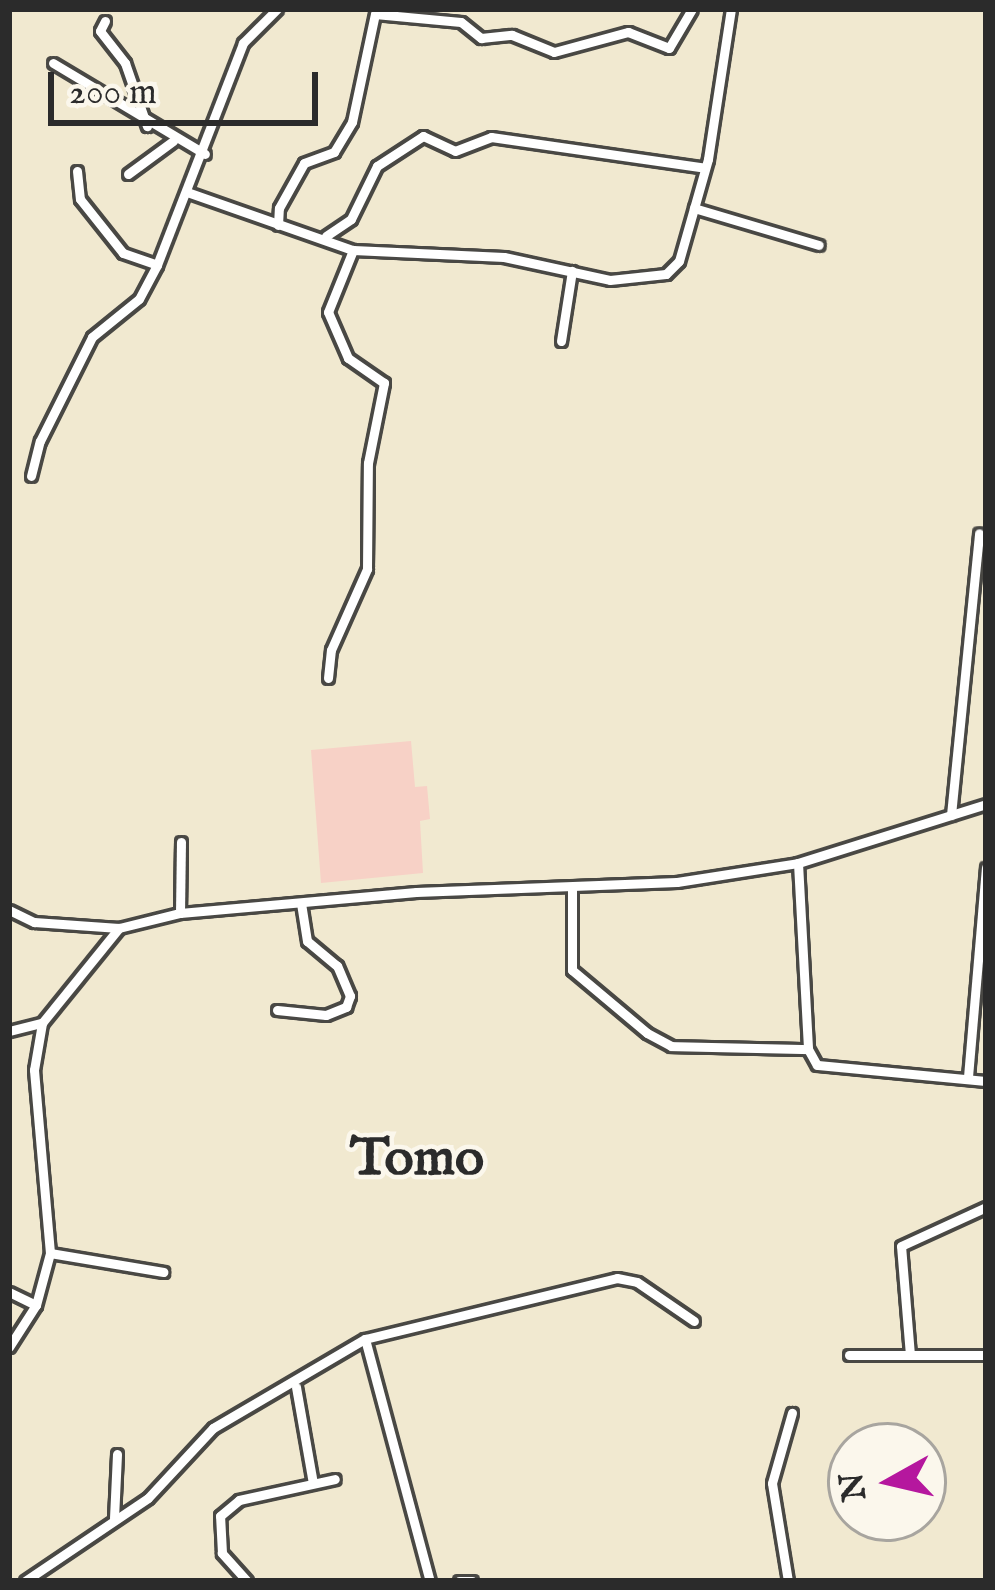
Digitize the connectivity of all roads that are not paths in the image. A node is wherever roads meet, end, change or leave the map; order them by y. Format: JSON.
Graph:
{"nodes":[{"id":1,"x":278,"y":9,"type":"edge"},
{"id":2,"x":692,"y":9,"type":"edge"},
{"id":3,"x":731,"y":9,"type":"edge"},
{"id":4,"x":390,"y":12,"type":"edge"},
{"id":5,"x":105,"y":20,"type":"dead end"},
{"id":6,"x":53,"y":63,"type":"dead end"},
{"id":7,"x":146,"y":126,"type":"junction"},
{"id":8,"x":173,"y":141,"type":"junction"},
{"id":9,"x":205,"y":154,"type":"junction"},
{"id":10,"x":705,"y":168,"type":"junction"},
{"id":11,"x":77,"y":171,"type":"dead end"},
{"id":12,"x":128,"y":175,"type":"dead end"},
{"id":13,"x":187,"y":192,"type":"junction"},
{"id":14,"x":694,"y":208,"type":"junction"},
{"id":15,"x":278,"y":225,"type":"junction"},
{"id":16,"x":326,"y":236,"type":"junction"},
{"id":17,"x":819,"y":245,"type":"dead end"},
{"id":18,"x":352,"y":250,"type":"junction"},
{"id":19,"x":157,"y":265,"type":"junction"},
{"id":20,"x":572,"y":272,"type":"junction"},
{"id":21,"x":561,"y":341,"type":"dead end"},
{"id":22,"x":31,"y":476,"type":"dead end"},
{"id":23,"x":979,"y":533,"type":"dead end"},
{"id":24,"x":968,"y":608,"type":"junction"},
{"id":25,"x":986,"y":612,"type":"edge"},
{"id":26,"x":328,"y":678,"type":"dead end"},
{"id":27,"x":986,"y":804,"type":"edge"},
{"id":28,"x":951,"y":815,"type":"junction"},
{"id":29,"x":182,"y":842,"type":"dead end"},
{"id":30,"x":798,"y":863,"type":"junction"},
{"id":31,"x":986,"y":868,"type":"edge"},
{"id":32,"x":572,"y":890,"type":"junction"},
{"id":33,"x":301,"y":903,"type":"junction"},
{"id":34,"x":9,"y":910,"type":"edge"},
{"id":35,"x":180,"y":913,"type":"junction"},
{"id":36,"x":118,"y":928,"type":"junction"},
{"id":37,"x":277,"y":1010,"type":"dead end"},
{"id":38,"x":42,"y":1023,"type":"junction"},
{"id":39,"x":9,"y":1031,"type":"edge"},
{"id":40,"x":808,"y":1049,"type":"junction"},
{"id":41,"x":968,"y":1077,"type":"junction"},
{"id":42,"x":986,"y":1082,"type":"edge"},
{"id":43,"x":986,"y":1207,"type":"edge"},
{"id":44,"x":50,"y":1253,"type":"junction"},
{"id":45,"x":163,"y":1272,"type":"dead end"},
{"id":46,"x":9,"y":1292,"type":"edge"},
{"id":47,"x":36,"y":1305,"type":"junction"},
{"id":48,"x":694,"y":1321,"type":"dead end"},
{"id":49,"x":365,"y":1340,"type":"junction"},
{"id":50,"x":9,"y":1347,"type":"edge"},
{"id":51,"x":849,"y":1355,"type":"dead end"},
{"id":52,"x":910,"y":1355,"type":"junction"},
{"id":53,"x":986,"y":1355,"type":"edge"},
{"id":54,"x":296,"y":1387,"type":"junction"},
{"id":55,"x":792,"y":1413,"type":"dead end"},
{"id":56,"x":117,"y":1454,"type":"dead end"},
{"id":57,"x":335,"y":1479,"type":"dead end"},
{"id":58,"x":313,"y":1483,"type":"junction"},
{"id":59,"x":114,"y":1518,"type":"junction"},
{"id":60,"x":25,"y":1581,"type":"edge"},
{"id":61,"x":247,"y":1581,"type":"edge"},
{"id":62,"x":430,"y":1581,"type":"edge"},
{"id":63,"x":459,"y":1581,"type":"edge"},
{"id":64,"x":472,"y":1581,"type":"edge"},
{"id":65,"x":788,"y":1581,"type":"edge"}],
"edges":[{"from":1,"to":9,"type":"street"},
{"from":2,"to":4,"type":"street"},
{"from":3,"to":10,"type":"street"},
{"from":4,"to":15,"type":"street"},
{"from":5,"to":7,"type":"street"},
{"from":6,"to":7,"type":"street"},
{"from":7,"to":8,"type":"street"},
{"from":8,"to":9,"type":"street"},
{"from":8,"to":12,"type":"street"},
{"from":9,"to":13,"type":"street"},
{"from":10,"to":14,"type":"street"},
{"from":10,"to":16,"type":"street"},
{"from":11,"to":19,"type":"street"},
{"from":13,"to":15,"type":"street"},
{"from":13,"to":19,"type":"street"},
{"from":14,"to":17,"type":"street"},
{"from":14,"to":20,"type":"street"},
{"from":15,"to":16,"type":"street"},
{"from":16,"to":18,"type":"street"},
{"from":18,"to":20,"type":"street"},
{"from":18,"to":26,"type":"street"},
{"from":19,"to":22,"type":"street"},
{"from":20,"to":21,"type":"street"},
{"from":23,"to":24,"type":"street"},
{"from":24,"to":25,"type":"street"},
{"from":24,"to":28,"type":"street"},
{"from":27,"to":28,"type":"street"},
{"from":28,"to":30,"type":"street"},
{"from":29,"to":35,"type":"street"},
{"from":30,"to":32,"type":"street"},
{"from":30,"to":40,"type":"street"},
{"from":31,"to":41,"type":"street"},
{"from":32,"to":33,"type":"street"},
{"from":32,"to":40,"type":"street"},
{"from":33,"to":35,"type":"street"},
{"from":33,"to":37,"type":"street"},
{"from":34,"to":36,"type":"street"},
{"from":35,"to":36,"type":"street"},
{"from":36,"to":38,"type":"street"},
{"from":38,"to":39,"type":"street"},
{"from":38,"to":44,"type":"street"},
{"from":40,"to":41,"type":"street"},
{"from":41,"to":42,"type":"street"},
{"from":43,"to":52,"type":"street"},
{"from":44,"to":45,"type":"street"},
{"from":44,"to":47,"type":"street"},
{"from":46,"to":47,"type":"street"},
{"from":47,"to":50,"type":"street"},
{"from":48,"to":49,"type":"street"},
{"from":49,"to":54,"type":"street"},
{"from":49,"to":62,"type":"street"},
{"from":51,"to":52,"type":"street"},
{"from":52,"to":53,"type":"street"},
{"from":54,"to":58,"type":"street"},
{"from":54,"to":59,"type":"street"},
{"from":55,"to":65,"type":"street"},
{"from":56,"to":59,"type":"street"},
{"from":57,"to":58,"type":"street"},
{"from":58,"to":61,"type":"street"},
{"from":59,"to":60,"type":"street"},
{"from":63,"to":64,"type":"street"}]}
